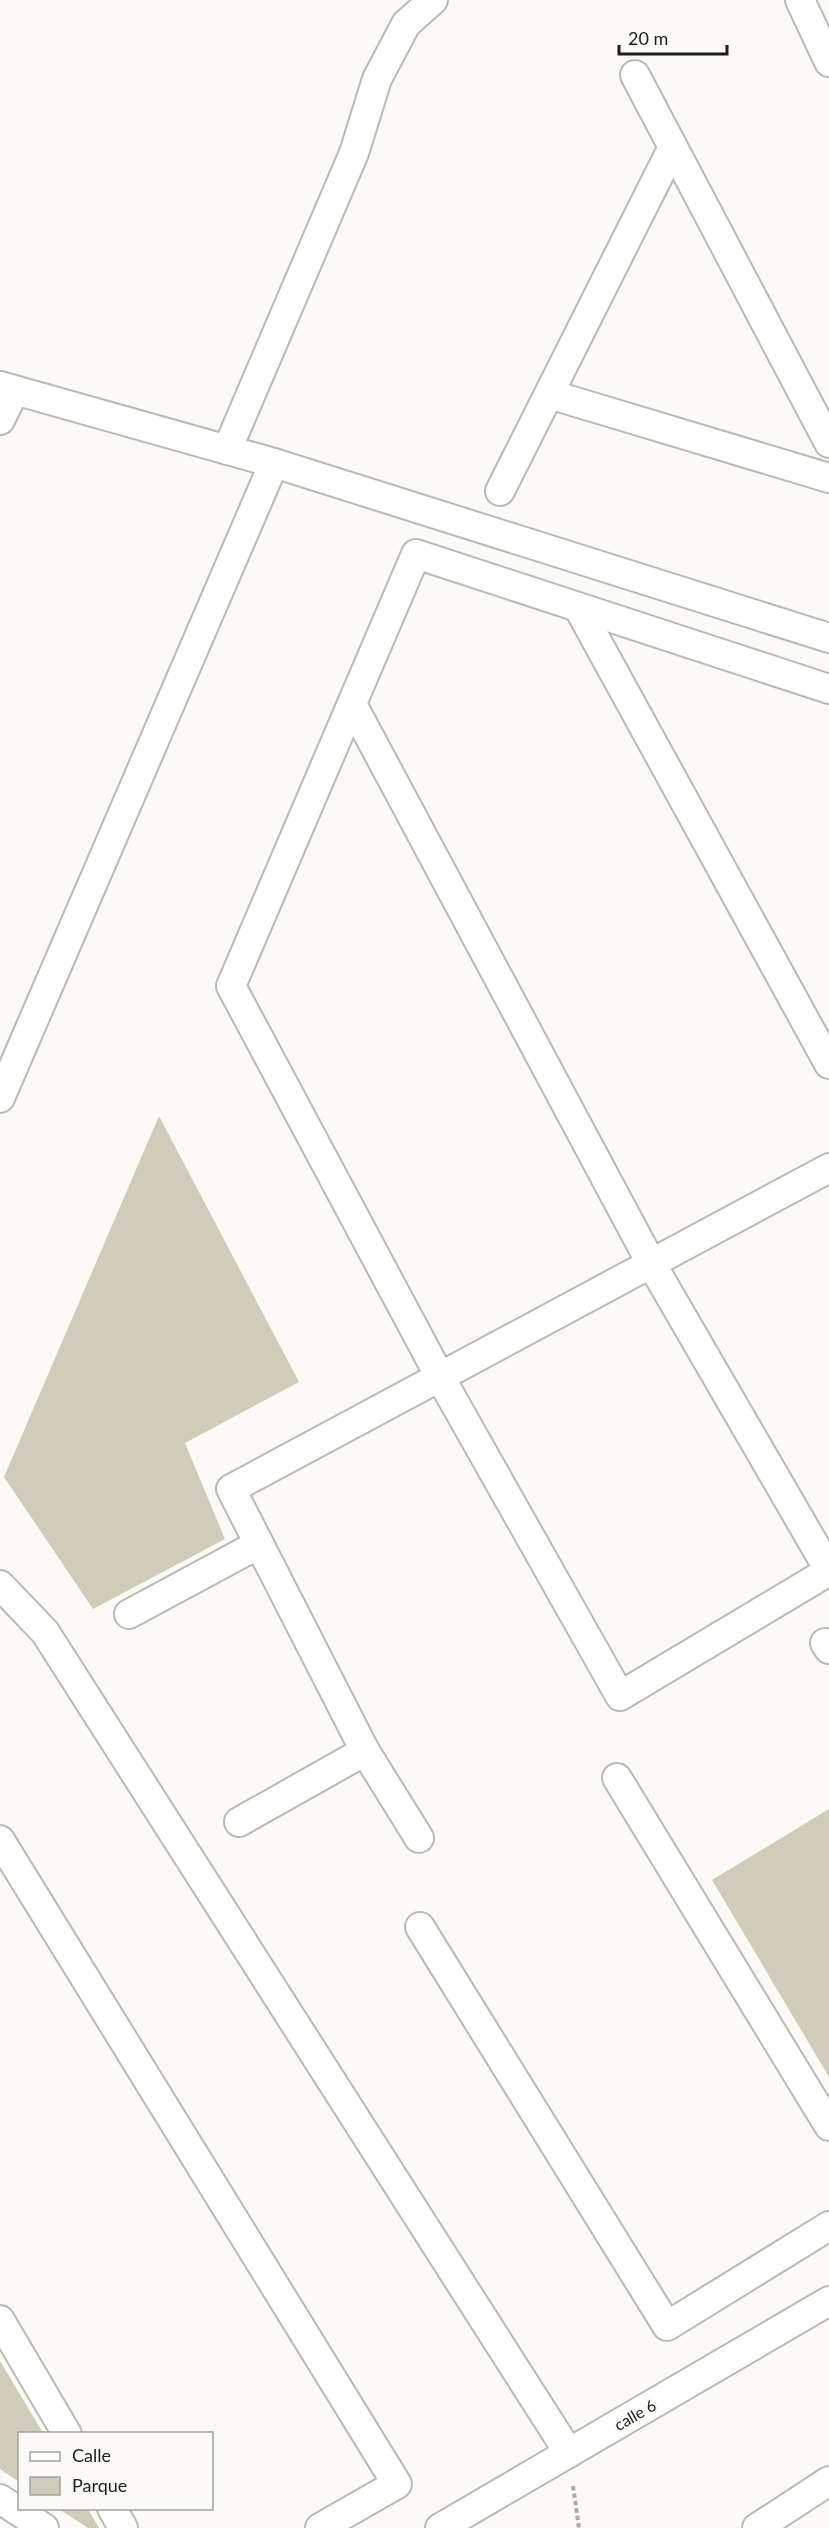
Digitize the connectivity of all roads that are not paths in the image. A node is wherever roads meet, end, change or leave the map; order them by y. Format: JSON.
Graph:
{"nodes":[{"id":1,"x":433,"y":0,"type":"edge"},
{"id":2,"x":801,"y":0,"type":"edge"},
{"id":3,"x":829,"y":62,"type":"edge"},
{"id":4,"x":635,"y":75,"type":"dead end"},
{"id":5,"x":673,"y":147,"type":"junction"},
{"id":6,"x":8,"y":388,"type":"edge"},
{"id":7,"x":549,"y":394,"type":"junction"},
{"id":8,"x":0,"y":420,"type":"edge"},
{"id":9,"x":829,"y":443,"type":"edge"},
{"id":10,"x":228,"y":450,"type":"junction"},
{"id":11,"x":274,"y":463,"type":"junction"},
{"id":12,"x":829,"y":478,"type":"edge"},
{"id":13,"x":500,"y":491,"type":"dead end"},
{"id":14,"x":578,"y":607,"type":"junction"},
{"id":15,"x":829,"y":638,"type":"edge"},
{"id":16,"x":829,"y":689,"type":"edge"},
{"id":17,"x":352,"y":704,"type":"junction"},
{"id":18,"x":829,"y":1064,"type":"edge"},
{"id":19,"x":0,"y":1098,"type":"edge"},
{"id":20,"x":829,"y":1168,"type":"edge"},
{"id":21,"x":651,"y":1263,"type":"junction"},
{"id":22,"x":440,"y":1377,"type":"junction"},
{"id":23,"x":259,"y":1544,"type":"junction"},
{"id":24,"x":829,"y":1571,"type":"edge"},
{"id":25,"x":0,"y":1586,"type":"edge"},
{"id":26,"x":129,"y":1614,"type":"dead end"},
{"id":27,"x":365,"y":1751,"type":"junction"},
{"id":28,"x":617,"y":1778,"type":"dead end"},
{"id":29,"x":239,"y":1822,"type":"dead end"},
{"id":30,"x":419,"y":1838,"type":"dead end"},
{"id":31,"x":0,"y":1840,"type":"edge"},
{"id":32,"x":420,"y":1927,"type":"dead end"},
{"id":33,"x":829,"y":2126,"type":"edge"},
{"id":34,"x":829,"y":2226,"type":"edge"},
{"id":35,"x":829,"y":2301,"type":"edge"},
{"id":36,"x":0,"y":2319,"type":"edge"},
{"id":37,"x":67,"y":2432,"type":"edge"},
{"id":38,"x":569,"y":2453,"type":"junction"},
{"id":39,"x":829,"y":2481,"type":"edge"},
{"id":40,"x":0,"y":2499,"type":"edge"},
{"id":41,"x":829,"y":2505,"type":"edge"},
{"id":42,"x":113,"y":2510,"type":"edge"},
{"id":43,"x":44,"y":2528,"type":"edge"},
{"id":44,"x":123,"y":2528,"type":"edge"},
{"id":45,"x":320,"y":2528,"type":"edge"},
{"id":46,"x":440,"y":2528,"type":"edge"},
{"id":47,"x":757,"y":2528,"type":"edge"},
{"id":48,"x":771,"y":2528,"type":"edge"}],
"edges":[{"from":1,"to":10,"type":"street"},
{"from":2,"to":3,"type":"street"},
{"from":4,"to":5,"type":"street"},
{"from":5,"to":7,"type":"street"},
{"from":5,"to":9,"type":"street"},
{"from":6,"to":8,"type":"street"},
{"from":6,"to":10,"type":"street"},
{"from":7,"to":12,"type":"street"},
{"from":7,"to":13,"type":"street"},
{"from":10,"to":11,"type":"street"},
{"from":11,"to":15,"type":"street"},
{"from":11,"to":19,"type":"street"},
{"from":14,"to":16,"type":"street"},
{"from":14,"to":17,"type":"street"},
{"from":14,"to":18,"type":"street"},
{"from":17,"to":21,"type":"street"},
{"from":17,"to":22,"type":"street"},
{"from":20,"to":21,"type":"street"},
{"from":21,"to":22,"type":"street"},
{"from":21,"to":24,"type":"street"},
{"from":22,"to":23,"type":"street"},
{"from":22,"to":24,"type":"street"},
{"from":23,"to":26,"type":"street"},
{"from":23,"to":27,"type":"street"},
{"from":25,"to":38,"type":"street"},
{"from":27,"to":29,"type":"street"},
{"from":27,"to":30,"type":"street"},
{"from":28,"to":33,"type":"street"},
{"from":31,"to":45,"type":"street"},
{"from":32,"to":34,"type":"street"},
{"from":35,"to":38,"type":"street","name":"calle 6"},
{"from":36,"to":37,"type":"street"},
{"from":38,"to":46,"type":"street","name":"calle 6"},
{"from":39,"to":47,"type":"street"},
{"from":40,"to":43,"type":"street"},
{"from":41,"to":48,"type":"street"},
{"from":42,"to":44,"type":"street"}]}
